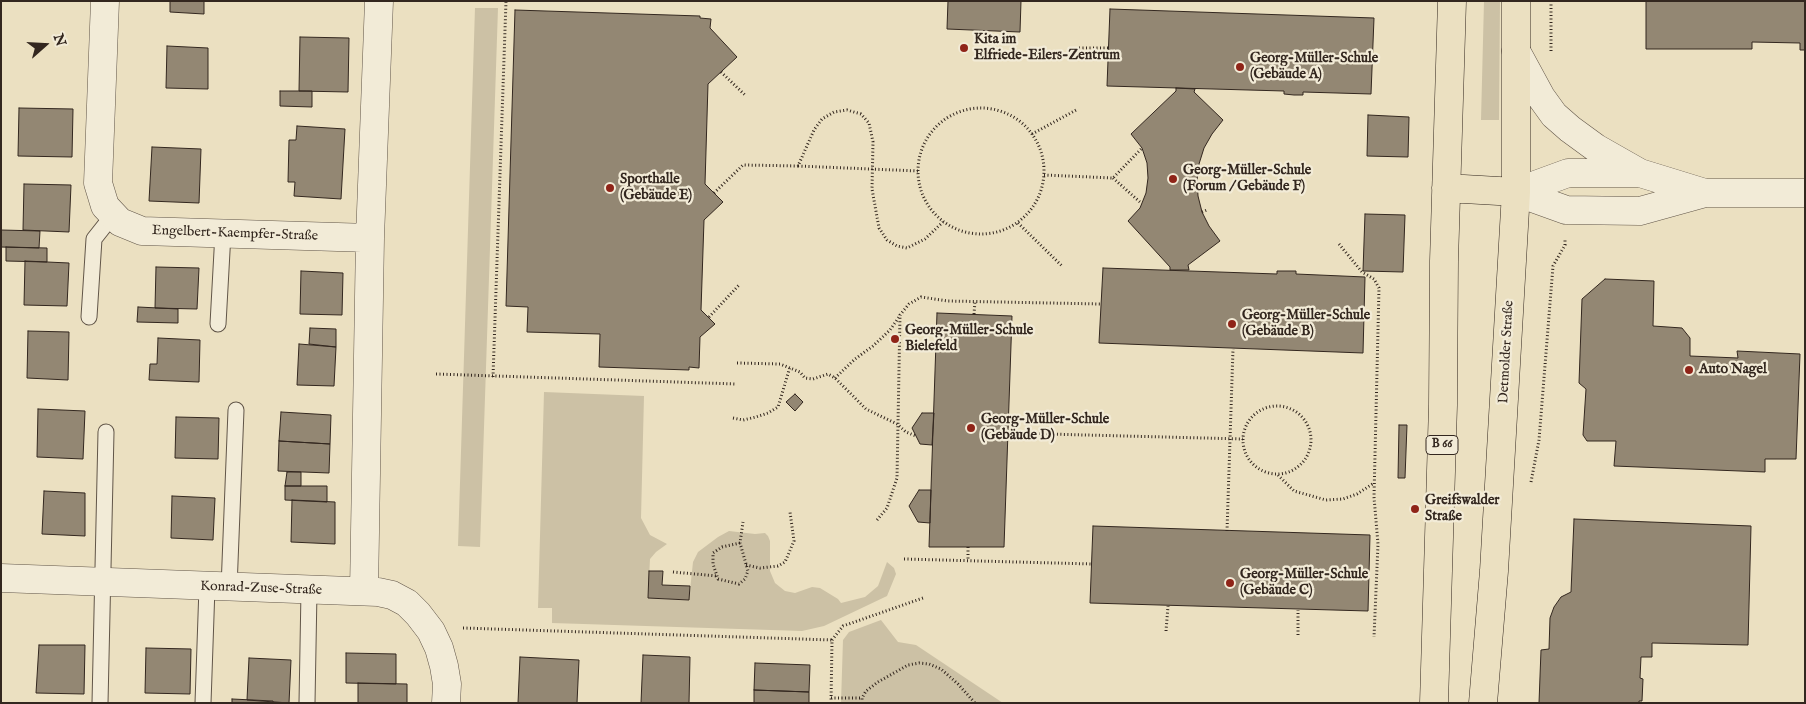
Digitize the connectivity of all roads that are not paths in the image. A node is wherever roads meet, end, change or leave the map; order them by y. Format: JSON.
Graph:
{"nodes":[{"id":1,"x":105,"y":1,"type":"edge"},
{"id":2,"x":379,"y":1,"type":"edge"},
{"id":3,"x":1452,"y":1,"type":"edge"},
{"id":4,"x":1516,"y":1,"type":"edge"},
{"id":5,"x":1516,"y":51,"type":"junction"},
{"id":6,"x":1640,"y":173,"type":"junction"},
{"id":7,"x":1446,"y":188,"type":"junction"},
{"id":8,"x":1516,"y":192,"type":"junction"},
{"id":9,"x":1705,"y":193,"type":"junction"},
{"id":10,"x":1805,"y":193,"type":"edge"},
{"id":11,"x":113,"y":215,"type":"junction"},
{"id":12,"x":223,"y":233,"type":"junction"},
{"id":13,"x":370,"y":238,"type":"junction"},
{"id":14,"x":89,"y":317,"type":"dead end"},
{"id":15,"x":218,"y":324,"type":"dead end"},
{"id":16,"x":236,"y":410,"type":"dead end"},
{"id":17,"x":106,"y":432,"type":"dead end"},
{"id":18,"x":1,"y":578,"type":"edge"},
{"id":19,"x":103,"y":583,"type":"junction"},
{"id":20,"x":218,"y":587,"type":"junction"},
{"id":21,"x":309,"y":590,"type":"junction"},
{"id":22,"x":364,"y":592,"type":"junction"},
{"id":23,"x":100,"y":703,"type":"edge"},
{"id":24,"x":202,"y":703,"type":"edge"},
{"id":25,"x":306,"y":703,"type":"edge"},
{"id":26,"x":446,"y":703,"type":"edge"},
{"id":27,"x":1434,"y":703,"type":"edge"},
{"id":28,"x":1484,"y":703,"type":"edge"}],
"edges":[{"from":1,"to":11,"type":"street"},
{"from":2,"to":13,"type":"street"},
{"from":3,"to":7,"type":"main road","number":"B 66"},
{"from":4,"to":5,"type":"main road","name":"Detmolder Straße"},
{"from":5,"to":6,"type":"street"},
{"from":5,"to":8,"type":"main road","name":"Detmolder Straße"},
{"from":6,"to":8,"type":"street"},
{"from":6,"to":9,"type":"street"},
{"from":7,"to":8,"type":"main road"},
{"from":7,"to":27,"type":"main road","number":"B 66"},
{"from":8,"to":9,"type":"street"},
{"from":8,"to":28,"type":"main road","name":"Detmolder Straße"},
{"from":9,"to":10,"type":"street"},
{"from":11,"to":12,"type":"street","name":"Engelbert-Kaempfer-Straße"},
{"from":11,"to":14,"type":"lane"},
{"from":12,"to":13,"type":"street","name":"Engelbert-Kaempfer-Straße"},
{"from":12,"to":15,"type":"lane"},
{"from":13,"to":22,"type":"street"},
{"from":16,"to":20,"type":"lane"},
{"from":17,"to":19,"type":"lane"},
{"from":18,"to":19,"type":"street","name":"Konrad-Zuse-Straße"},
{"from":19,"to":20,"type":"street","name":"Konrad-Zuse-Straße"},
{"from":19,"to":23,"type":"lane"},
{"from":20,"to":21,"type":"street","name":"Konrad-Zuse-Straße"},
{"from":20,"to":24,"type":"lane"},
{"from":21,"to":22,"type":"street","name":"Konrad-Zuse-Straße"},
{"from":21,"to":25,"type":"lane"},
{"from":22,"to":26,"type":"street","name":"Konrad-Zuse-Straße"}]}
